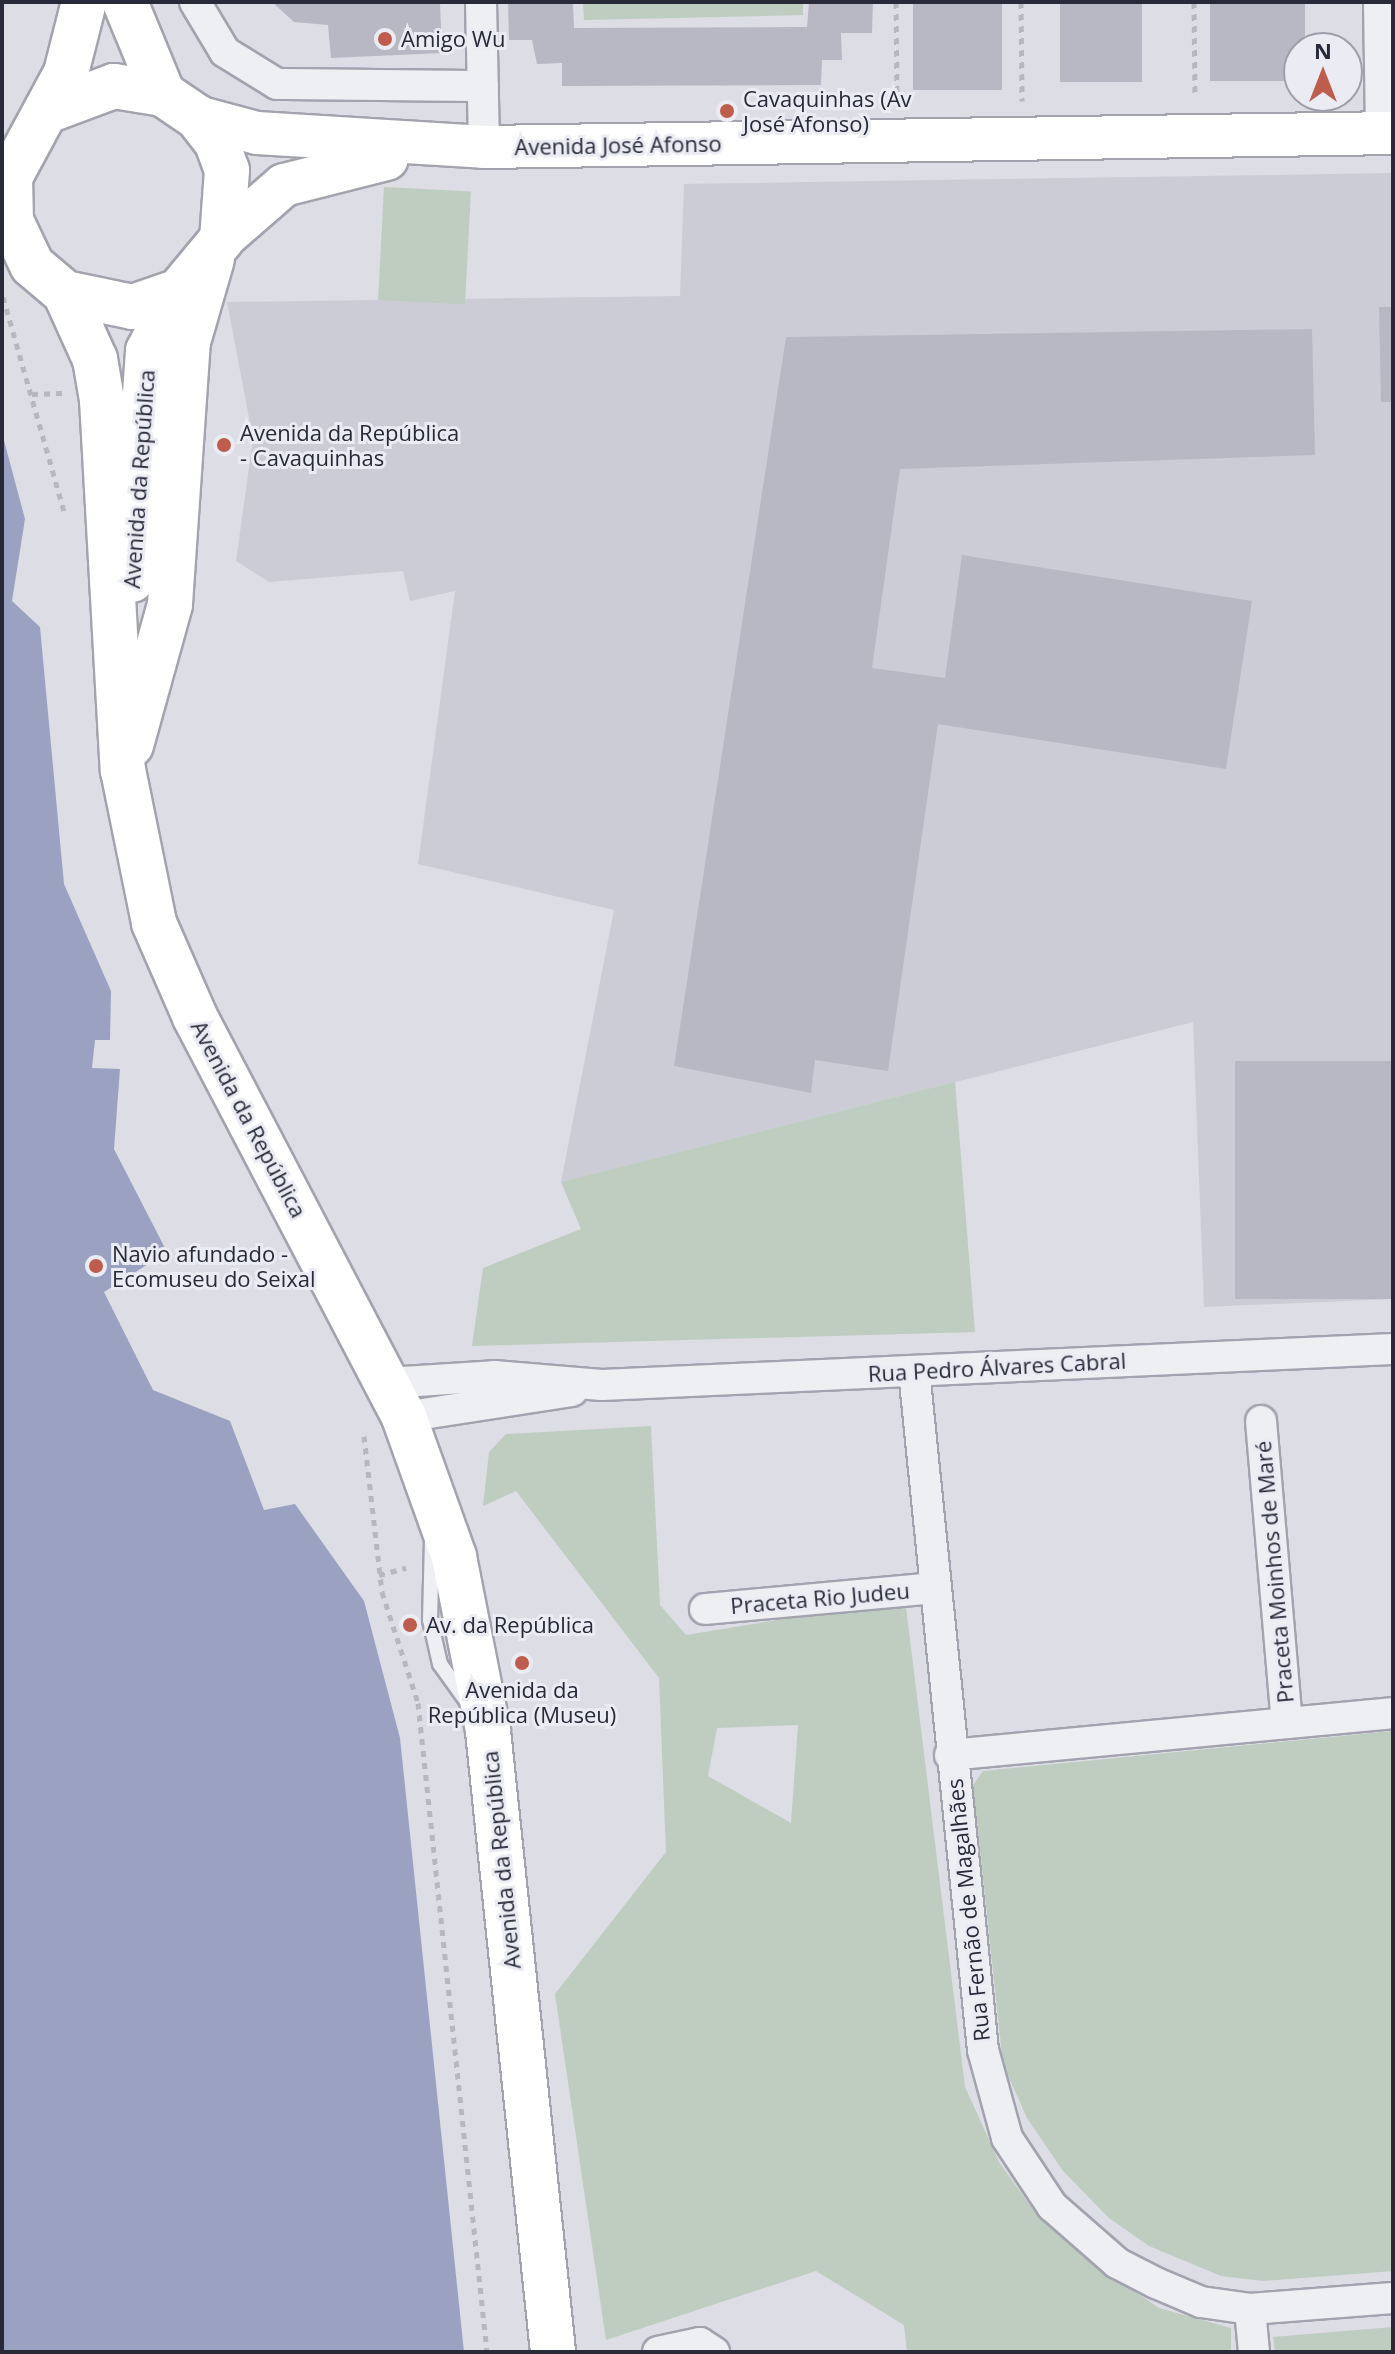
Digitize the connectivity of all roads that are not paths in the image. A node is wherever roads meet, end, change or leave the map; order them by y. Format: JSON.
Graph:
{"nodes":[{"id":1,"x":84,"y":2,"type":"edge"},
{"id":2,"x":125,"y":2,"type":"edge"},
{"id":3,"x":195,"y":2,"type":"edge"},
{"id":4,"x":481,"y":2,"type":"edge"},
{"id":5,"x":1379,"y":2,"type":"edge"},
{"id":6,"x":483,"y":86,"type":"junction"},
{"id":7,"x":180,"y":105,"type":"junction"},
{"id":8,"x":50,"y":110,"type":"junction"},
{"id":9,"x":1387,"y":133,"type":"edge"},
{"id":10,"x":484,"y":147,"type":"junction"},
{"id":11,"x":217,"y":248,"type":"junction"},
{"id":12,"x":179,"y":291,"type":"junction"},
{"id":13,"x":65,"y":293,"type":"junction"},
{"id":14,"x":123,"y":770,"type":"junction"},
{"id":15,"x":1393,"y":1349,"type":"edge"},
{"id":16,"x":914,"y":1371,"type":"junction"},
{"id":17,"x":385,"y":1410,"type":"junction"},
{"id":18,"x":1261,"y":1421,"type":"dead end"},
{"id":19,"x":934,"y":1588,"type":"junction"},
{"id":20,"x":705,"y":1609,"type":"dead end"},
{"id":21,"x":1393,"y":1713,"type":"edge"},
{"id":22,"x":1287,"y":1723,"type":"junction"},
{"id":23,"x":950,"y":1755,"type":"junction"},
{"id":24,"x":1393,"y":2298,"type":"edge"},
{"id":25,"x":1250,"y":2309,"type":"junction"},
{"id":26,"x":553,"y":2352,"type":"edge"},
{"id":27,"x":658,"y":2352,"type":"edge"},
{"id":28,"x":714,"y":2352,"type":"edge"},
{"id":29,"x":1254,"y":2352,"type":"edge"}],
"edges":[{"from":1,"to":8,"type":"main road","name":"Avenida da República"},
{"from":2,"to":7,"type":"main road"},
{"from":3,"to":6,"type":"street"},
{"from":4,"to":6,"type":"street"},
{"from":5,"to":9,"type":"street"},
{"from":6,"to":10,"type":"street"},
{"from":7,"to":8,"type":"main road","name":"Avenida da República"},
{"from":7,"to":10,"type":"street","name":"Avenida José Afonso"},
{"from":7,"to":11,"type":"main road"},
{"from":8,"to":13,"type":"main road","name":"Avenida da República"},
{"from":9,"to":10,"type":"street","name":"Avenida José Afonso"},
{"from":10,"to":11,"type":"street","name":"Avenida José Afonso"},
{"from":11,"to":12,"type":"main road","name":"Avenida da República"},
{"from":11,"to":14,"type":"main road"},
{"from":12,"to":13,"type":"main road","name":"Avenida da República"},
{"from":12,"to":14,"type":"main road","name":"Avenida da República"},
{"from":13,"to":14,"type":"main road","name":"Avenida da República"},
{"from":14,"to":17,"type":"main road","name":"Avenida da República"},
{"from":15,"to":16,"type":"street","name":"Rua Pedro Álvares Cabral"},
{"from":16,"to":17,"type":"street","name":"Rua Pedro Álvares Cabral"},
{"from":16,"to":19,"type":"street","name":"Rua Fernão de Magalhães"},
{"from":17,"to":26,"type":"main road","name":"Avenida da República"},
{"from":18,"to":22,"type":"street","name":"Praceta Moinhos de Maré"},
{"from":19,"to":20,"type":"street","name":"Praceta Rio Judeu"},
{"from":19,"to":23,"type":"street","name":"Rua Fernão de Magalhães"},
{"from":21,"to":22,"type":"street"},
{"from":22,"to":23,"type":"street"},
{"from":23,"to":25,"type":"street","name":"Rua Fernão de Magalhães"},
{"from":24,"to":25,"type":"street","name":"Rua Fernão de Magalhães"},
{"from":25,"to":29,"type":"street"},
{"from":27,"to":28,"type":"street"}]}
